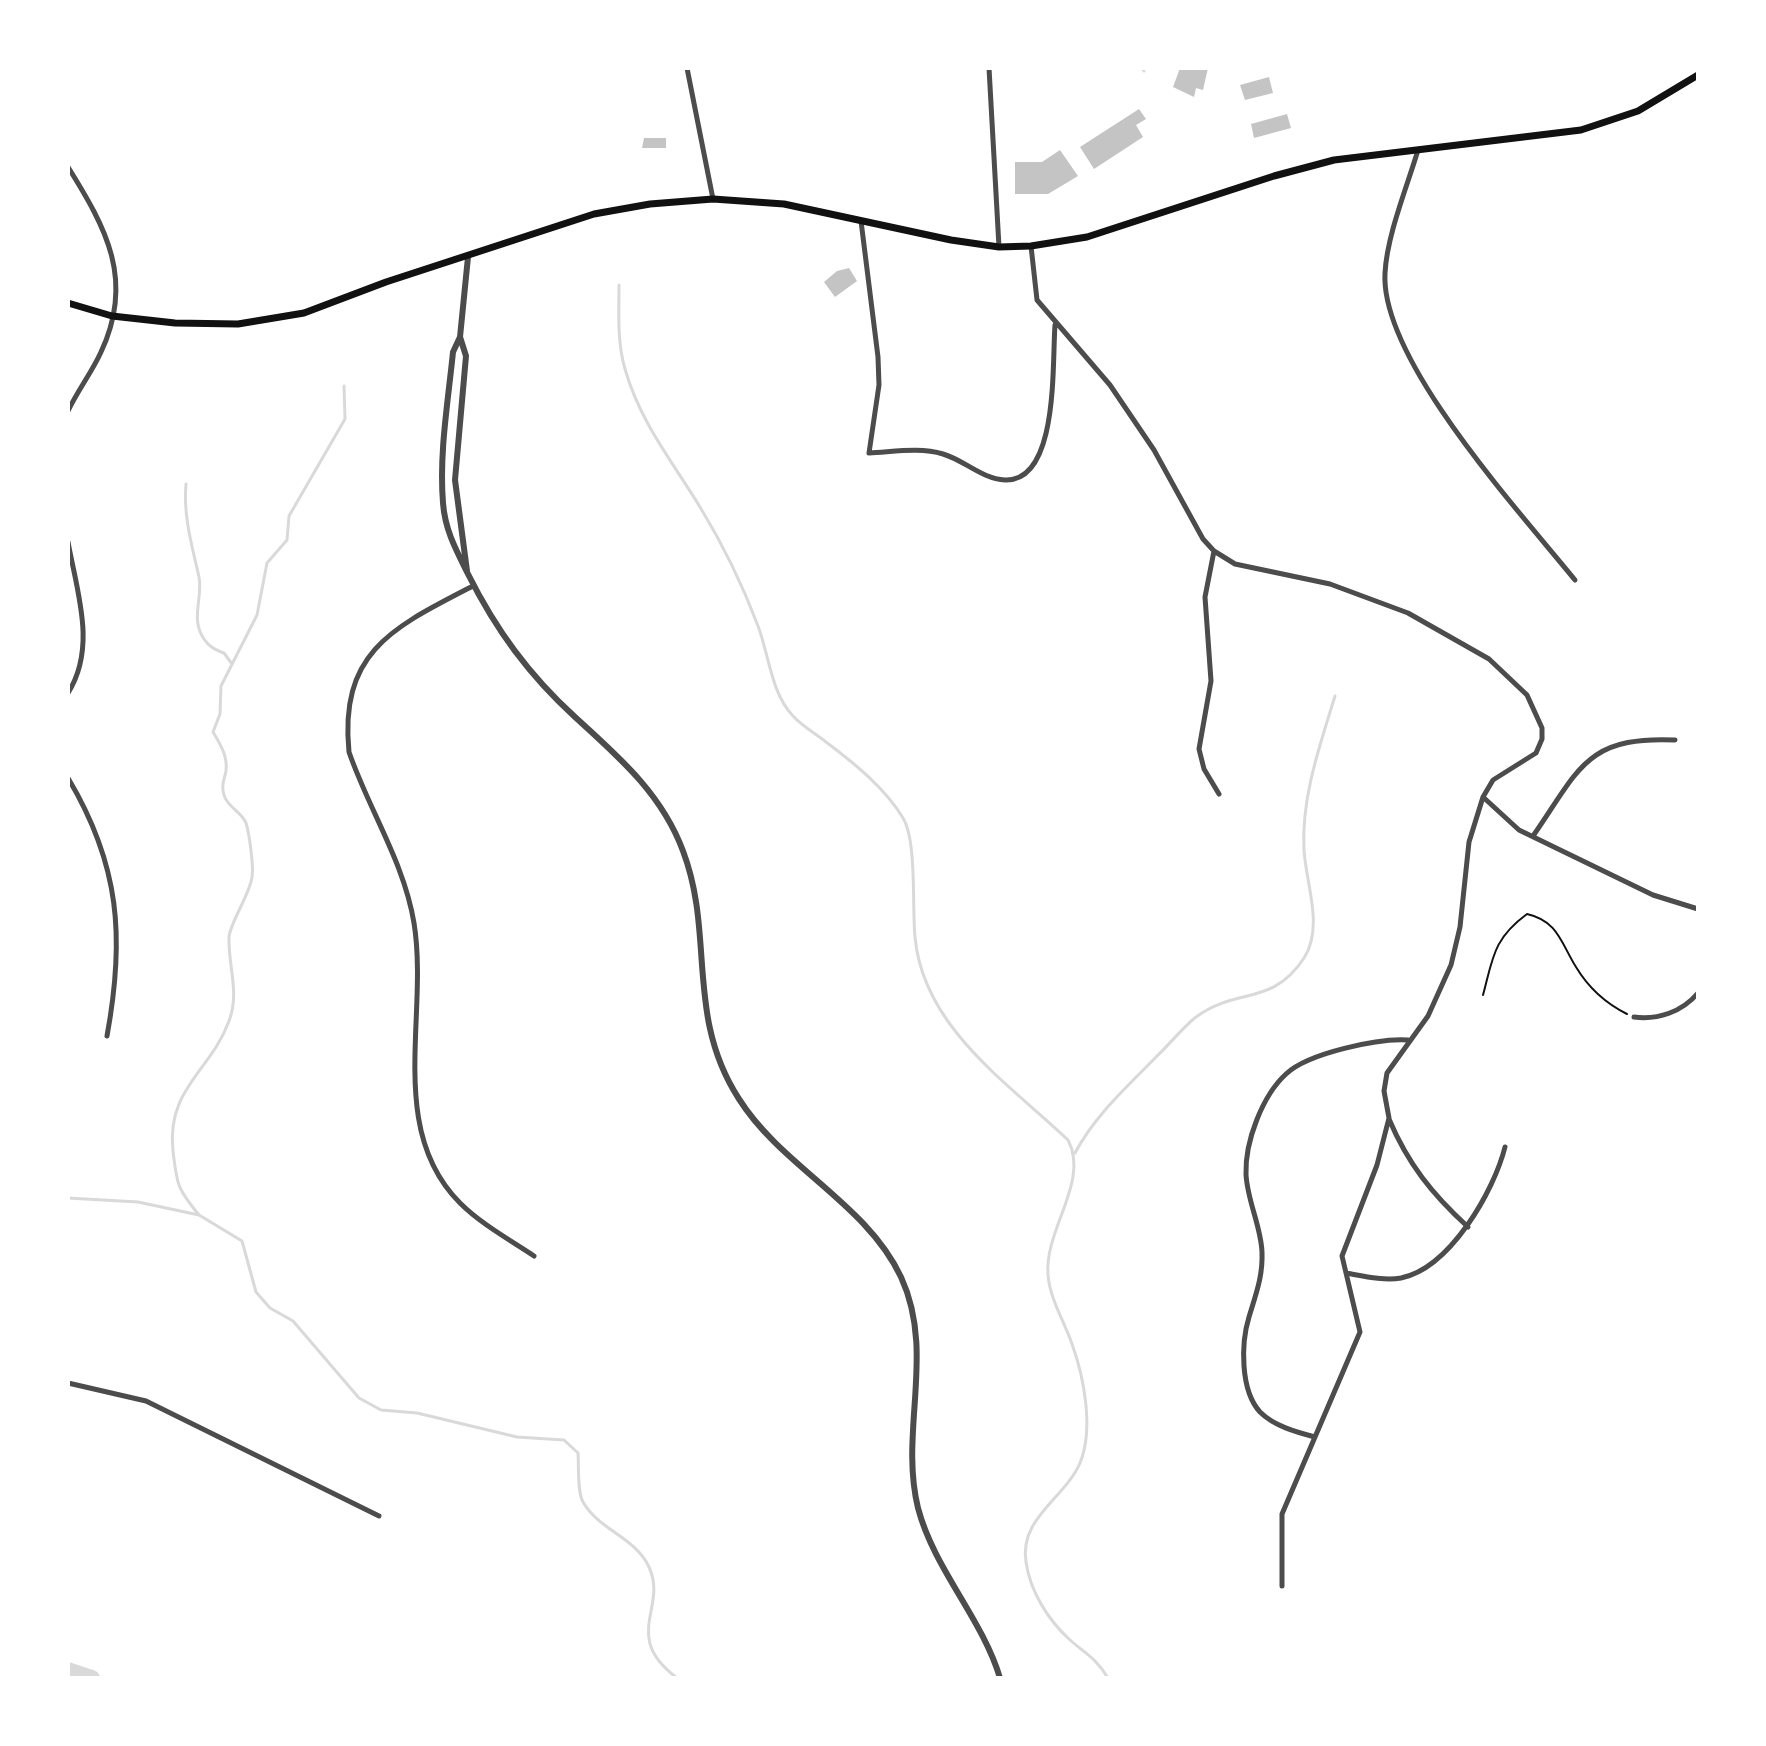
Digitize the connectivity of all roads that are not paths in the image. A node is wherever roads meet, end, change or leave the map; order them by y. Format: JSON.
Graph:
{"nodes":[{"id":1,"x":687,"y":68,"type":"edge"},
{"id":2,"x":989,"y":68,"type":"edge"},
{"id":3,"x":1698,"y":75,"type":"edge"},
{"id":4,"x":1419,"y":148,"type":"junction"},
{"id":5,"x":68,"y":167,"type":"edge"},
{"id":6,"x":713,"y":199,"type":"junction"},
{"id":7,"x":861,"y":221,"type":"junction"},
{"id":8,"x":1031,"y":246,"type":"junction"},
{"id":9,"x":999,"y":247,"type":"junction"},
{"id":10,"x":468,"y":257,"type":"junction"},
{"id":11,"x":68,"y":303,"type":"edge"},
{"id":12,"x":112,"y":316,"type":"junction"},
{"id":13,"x":1055,"y":324,"type":"junction"},
{"id":14,"x":460,"y":337,"type":"junction"},
{"id":15,"x":68,"y":411,"type":"edge"},
{"id":16,"x":442,"y":487,"type":"junction"},
{"id":17,"x":455,"y":487,"type":"junction"},
{"id":18,"x":68,"y":542,"type":"edge"},
{"id":19,"x":1214,"y":551,"type":"junction"},
{"id":20,"x":467,"y":573,"type":"junction"},
{"id":21,"x":1575,"y":580,"type":"dead end"},
{"id":22,"x":473,"y":586,"type":"junction"},
{"id":23,"x":68,"y":693,"type":"edge"},
{"id":24,"x":1675,"y":740,"type":"dead end"},
{"id":25,"x":68,"y":778,"type":"edge"},
{"id":26,"x":1219,"y":794,"type":"dead end"},
{"id":27,"x":1483,"y":797,"type":"junction"},
{"id":28,"x":1533,"y":837,"type":"junction"},
{"id":29,"x":1698,"y":909,"type":"edge"},
{"id":30,"x":1698,"y":993,"type":"edge"},
{"id":31,"x":1634,"y":1017,"type":"road end"},
{"id":32,"x":107,"y":1036,"type":"dead end"},
{"id":33,"x":1409,"y":1040,"type":"junction"},
{"id":34,"x":1389,"y":1118,"type":"junction"},
{"id":35,"x":1505,"y":1147,"type":"dead end"},
{"id":36,"x":1468,"y":1227,"type":"junction"},
{"id":37,"x":534,"y":1256,"type":"dead end"},
{"id":38,"x":1346,"y":1273,"type":"junction"},
{"id":39,"x":68,"y":1383,"type":"edge"},
{"id":40,"x":1315,"y":1437,"type":"junction"},
{"id":41,"x":379,"y":1516,"type":"dead end"},
{"id":42,"x":1282,"y":1586,"type":"dead end"},
{"id":43,"x":1000,"y":1678,"type":"edge"}],
"edges":[{"from":1,"to":6,"type":"street"},
{"from":2,"to":9,"type":"street"},
{"from":3,"to":4,"type":"main road"},
{"from":4,"to":8,"type":"main road"},
{"from":4,"to":21,"type":"street"},
{"from":5,"to":12,"type":"street"},
{"from":6,"to":7,"type":"main road"},
{"from":6,"to":10,"type":"main road"},
{"from":7,"to":9,"type":"main road"},
{"from":7,"to":13,"type":"street"},
{"from":8,"to":9,"type":"main road"},
{"from":8,"to":13,"type":"street"},
{"from":10,"to":12,"type":"main road"},
{"from":10,"to":14,"type":"street"},
{"from":11,"to":12,"type":"main road"},
{"from":12,"to":15,"type":"street"},
{"from":13,"to":19,"type":"street"},
{"from":14,"to":16,"type":"street"},
{"from":14,"to":17,"type":"street"},
{"from":16,"to":17,"type":"street"},
{"from":16,"to":20,"type":"street"},
{"from":17,"to":20,"type":"street"},
{"from":18,"to":23,"type":"street"},
{"from":19,"to":26,"type":"street"},
{"from":19,"to":27,"type":"street"},
{"from":20,"to":22,"type":"street"},
{"from":22,"to":37,"type":"street"},
{"from":22,"to":43,"type":"street"},
{"from":24,"to":28,"type":"street"},
{"from":25,"to":32,"type":"street"},
{"from":27,"to":28,"type":"street"},
{"from":27,"to":33,"type":"street"},
{"from":28,"to":29,"type":"street"},
{"from":30,"to":31,"type":"street"},
{"from":33,"to":34,"type":"street"},
{"from":33,"to":40,"type":"street"},
{"from":34,"to":36,"type":"street"},
{"from":34,"to":38,"type":"street"},
{"from":35,"to":36,"type":"street"},
{"from":36,"to":38,"type":"street"},
{"from":38,"to":40,"type":"street"},
{"from":39,"to":41,"type":"street"},
{"from":40,"to":42,"type":"street"}]}
